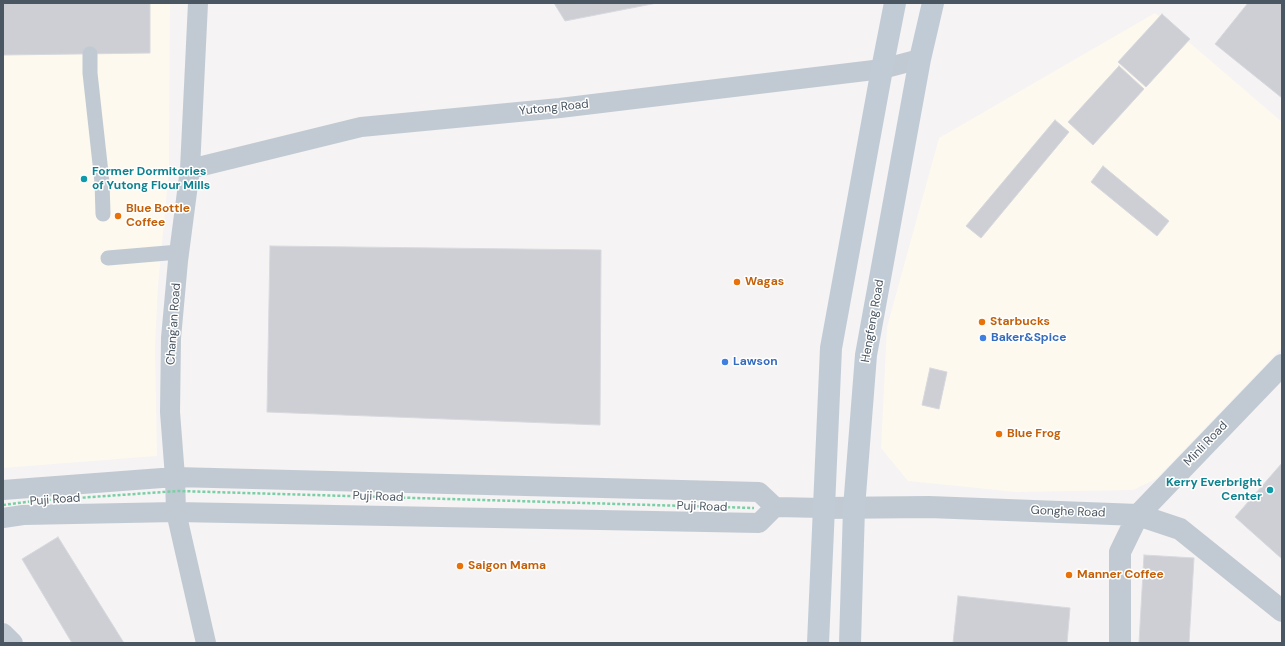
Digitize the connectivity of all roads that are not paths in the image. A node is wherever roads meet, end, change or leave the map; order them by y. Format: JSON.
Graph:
{"nodes":[{"id":1,"x":198,"y":3,"type":"edge"},
{"id":2,"x":896,"y":3,"type":"edge"},
{"id":3,"x":933,"y":3,"type":"edge"},
{"id":4,"x":90,"y":54,"type":"dead end"},
{"id":5,"x":920,"y":59,"type":"junction"},
{"id":6,"x":882,"y":69,"type":"junction"},
{"id":7,"x":190,"y":169,"type":"junction"},
{"id":8,"x":103,"y":214,"type":"dead end"},
{"id":9,"x":179,"y":252,"type":"junction"},
{"id":10,"x":108,"y":258,"type":"dead end"},
{"id":11,"x":1282,"y":365,"type":"edge"},
{"id":12,"x":176,"y":477,"type":"junction"},
{"id":13,"x":3,"y":490,"type":"edge"},
{"id":14,"x":775,"y":507,"type":"junction"},
{"id":15,"x":824,"y":508,"type":"junction"},
{"id":16,"x":854,"y":508,"type":"junction"},
{"id":17,"x":176,"y":512,"type":"junction"},
{"id":18,"x":1138,"y":515,"type":"junction"},
{"id":19,"x":3,"y":518,"type":"edge"},
{"id":20,"x":1282,"y":611,"type":"edge"},
{"id":21,"x":3,"y":633,"type":"edge"},
{"id":22,"x":13,"y":643,"type":"edge"},
{"id":23,"x":206,"y":643,"type":"edge"},
{"id":24,"x":818,"y":643,"type":"edge"},
{"id":25,"x":850,"y":643,"type":"edge"},
{"id":26,"x":1120,"y":643,"type":"edge"}],
"edges":[{"from":1,"to":7,"type":"street","name":"Chang'an Road"},
{"from":2,"to":6,"type":"main road"},
{"from":3,"to":5,"type":"main road","name":"Hengfeng Road"},
{"from":4,"to":8,"type":"street"},
{"from":5,"to":6,"type":"street","name":"Yutong Road"},
{"from":5,"to":16,"type":"main road","name":"Hengfeng Road"},
{"from":6,"to":7,"type":"street","name":"Yutong Road"},
{"from":6,"to":15,"type":"main road"},
{"from":7,"to":9,"type":"street","name":"Chang'an Road"},
{"from":9,"to":10,"type":"street"},
{"from":9,"to":12,"type":"street","name":"Chang'an Road"},
{"from":11,"to":18,"type":"street","name":"Minli Road"},
{"from":12,"to":13,"type":"street"},
{"from":12,"to":14,"type":"street"},
{"from":12,"to":17,"type":"street","name":"Chang'an Road"},
{"from":14,"to":15,"type":"street"},
{"from":14,"to":17,"type":"street"},
{"from":15,"to":16,"type":"street","name":"Gonghe Road"},
{"from":15,"to":24,"type":"main road"},
{"from":16,"to":18,"type":"street","name":"Gonghe Road"},
{"from":16,"to":25,"type":"main road","name":"Hengfeng Road"},
{"from":17,"to":19,"type":"street"},
{"from":17,"to":23,"type":"street","name":"Chang'an Road"},
{"from":18,"to":20,"type":"street","name":"Gonghe Road"},
{"from":18,"to":26,"type":"street","name":"Minli Road"},
{"from":21,"to":22,"type":"street"}]}
